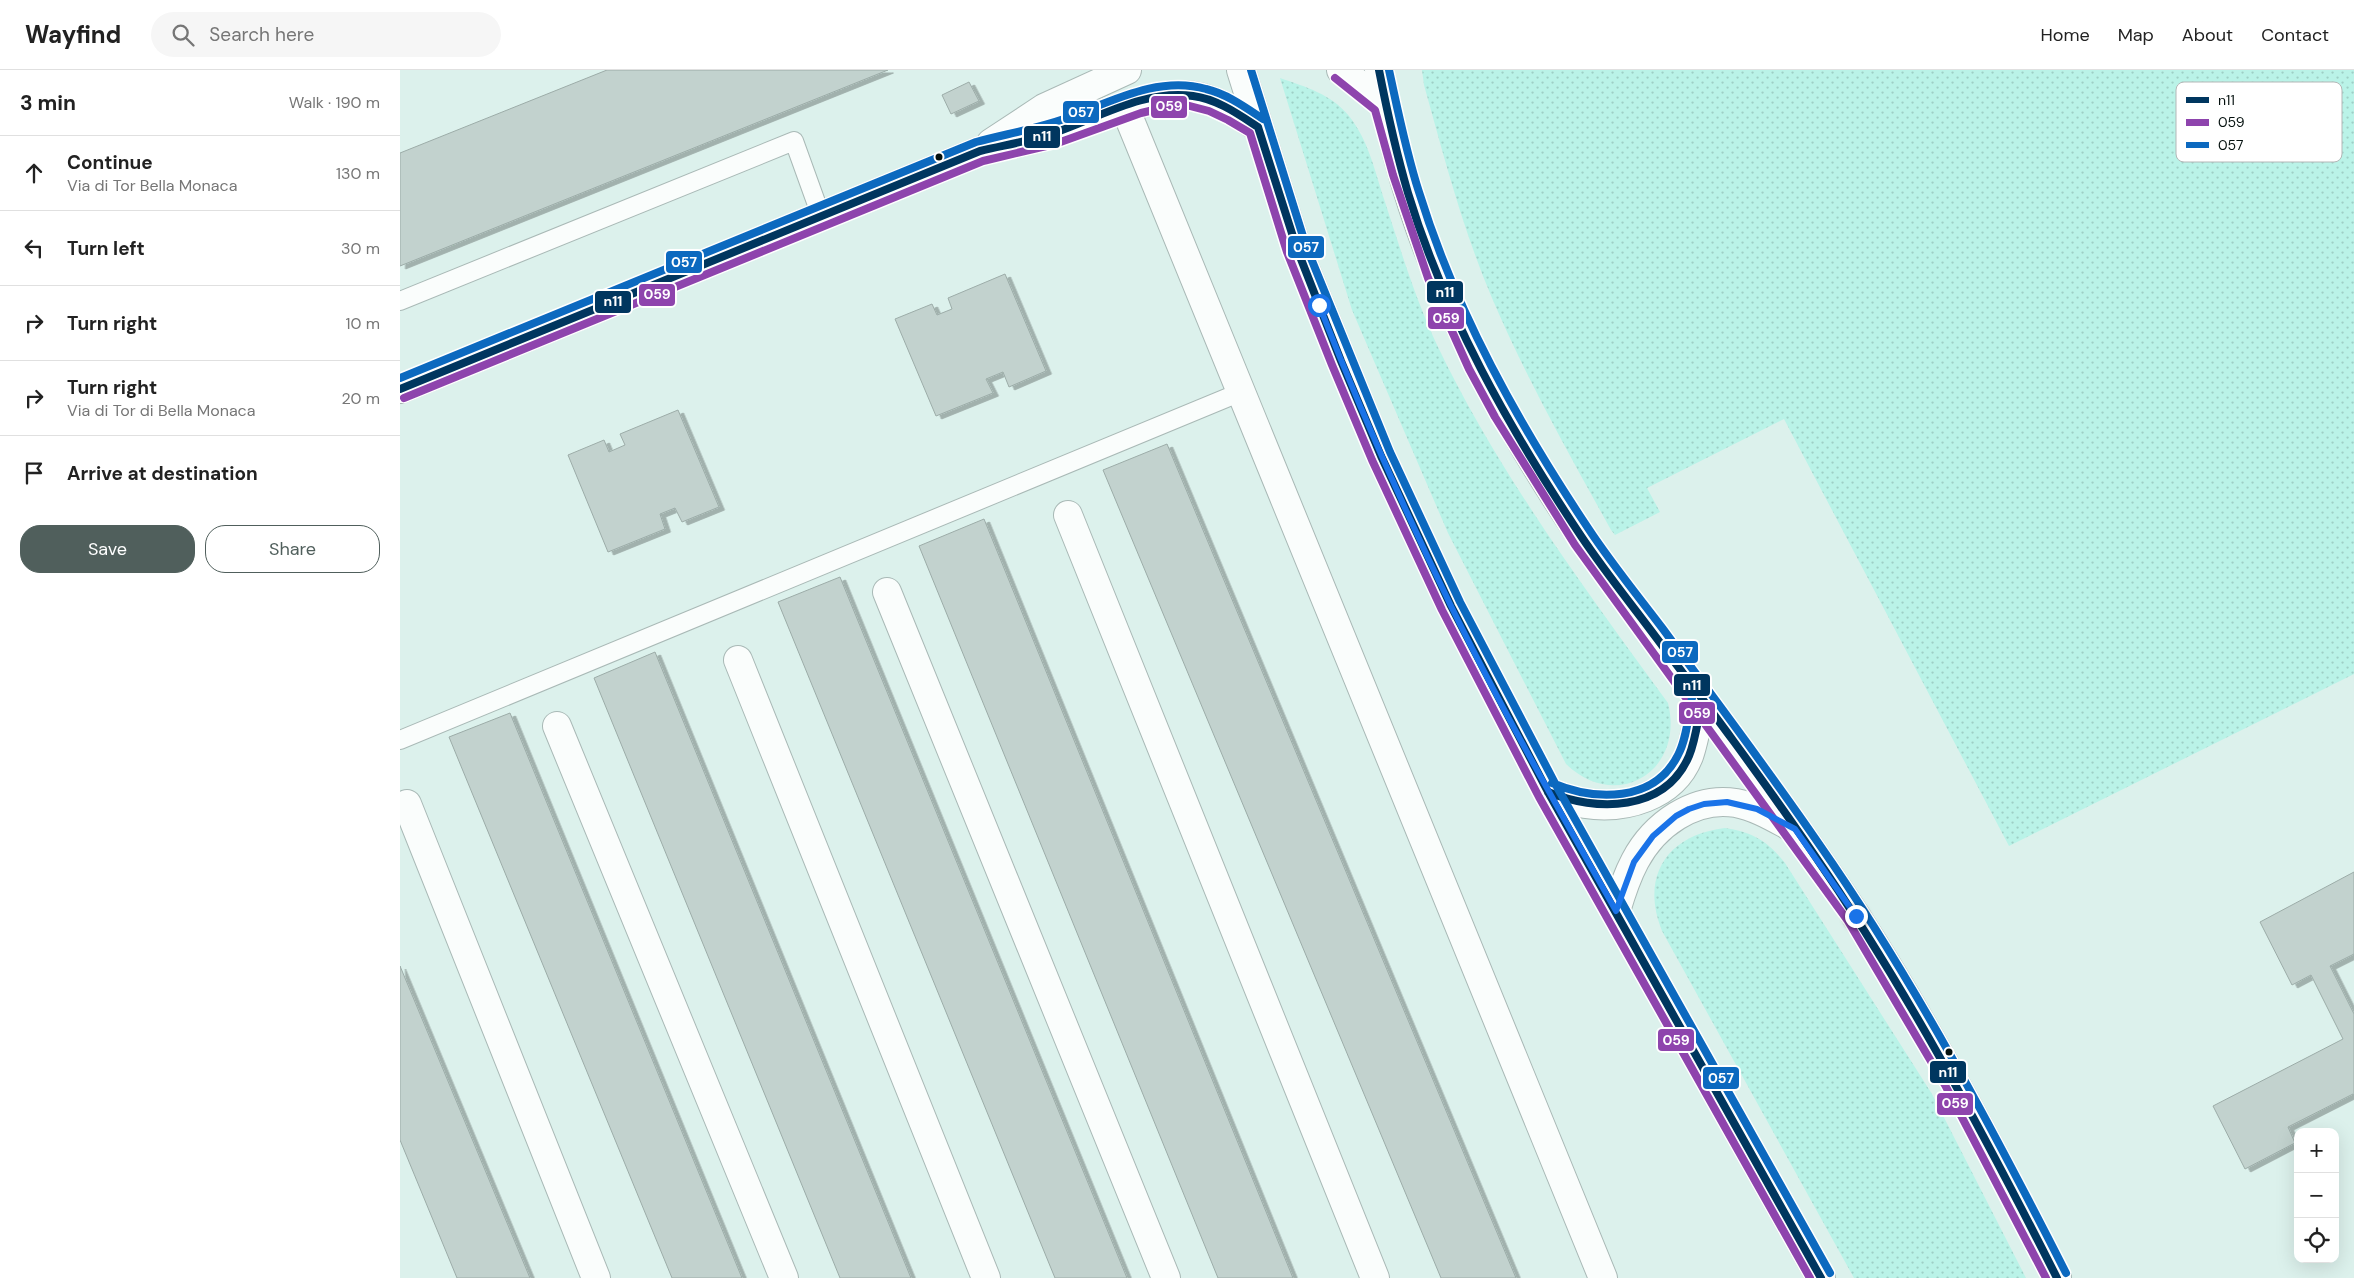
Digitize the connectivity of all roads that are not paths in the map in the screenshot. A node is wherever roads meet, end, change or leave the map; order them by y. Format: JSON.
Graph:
{"nodes":[{"id":1,"x":1127,"y":70,"type":"edge"},
{"id":2,"x":1241,"y":70,"type":"edge"},
{"id":3,"x":1341,"y":70,"type":"edge"},
{"id":4,"x":1378,"y":70,"type":"edge"},
{"id":5,"x":1384,"y":104,"type":"junction"},
{"id":6,"x":1125,"y":108,"type":"junction"},
{"id":7,"x":1258,"y":127,"type":"junction"},
{"id":8,"x":980,"y":151,"type":"junction"},
{"id":9,"x":821,"y":216,"type":"junction"},
{"id":10,"x":400,"y":301,"type":"edge"},
{"id":11,"x":400,"y":389,"type":"edge"},
{"id":12,"x":1241,"y":392,"type":"junction"},
{"id":13,"x":1068,"y":515,"type":"dead end"},
{"id":14,"x":887,"y":592,"type":"dead end"},
{"id":15,"x":738,"y":660,"type":"dead end"},
{"id":16,"x":1702,"y":700,"type":"junction"},
{"id":17,"x":557,"y":726,"type":"dead end"},
{"id":18,"x":400,"y":740,"type":"edge"},
{"id":19,"x":1548,"y":792,"type":"junction"},
{"id":20,"x":408,"y":804,"type":"dead end"},
{"id":21,"x":1795,"y":829,"type":"junction"},
{"id":22,"x":1616,"y":911,"type":"junction"},
{"id":23,"x":596,"y":1278,"type":"edge"},
{"id":24,"x":784,"y":1278,"type":"edge"},
{"id":25,"x":986,"y":1278,"type":"edge"},
{"id":26,"x":1166,"y":1278,"type":"edge"},
{"id":27,"x":1375,"y":1278,"type":"edge"},
{"id":28,"x":1603,"y":1278,"type":"edge"},
{"id":29,"x":1822,"y":1278,"type":"edge"},
{"id":30,"x":2057,"y":1278,"type":"edge"}],
"edges":[{"from":1,"to":8,"type":"street"},
{"from":2,"to":7,"type":"street"},
{"from":3,"to":5,"type":"street"},
{"from":4,"to":5,"type":"street"},
{"from":5,"to":16,"type":"street"},
{"from":6,"to":7,"type":"street"},
{"from":6,"to":8,"type":"street"},
{"from":6,"to":12,"type":"street"},
{"from":7,"to":19,"type":"street"},
{"from":8,"to":9,"type":"street"},
{"from":9,"to":10,"type":"lane"},
{"from":9,"to":11,"type":"street"},
{"from":12,"to":18,"type":"lane"},
{"from":12,"to":28,"type":"street"},
{"from":13,"to":27,"type":"street"},
{"from":14,"to":26,"type":"street"},
{"from":15,"to":25,"type":"street"},
{"from":16,"to":19,"type":"street"},
{"from":16,"to":21,"type":"street"},
{"from":17,"to":24,"type":"street"},
{"from":19,"to":22,"type":"street"},
{"from":20,"to":23,"type":"street"},
{"from":21,"to":22,"type":"street"},
{"from":21,"to":30,"type":"street"},
{"from":22,"to":29,"type":"street"}]}
